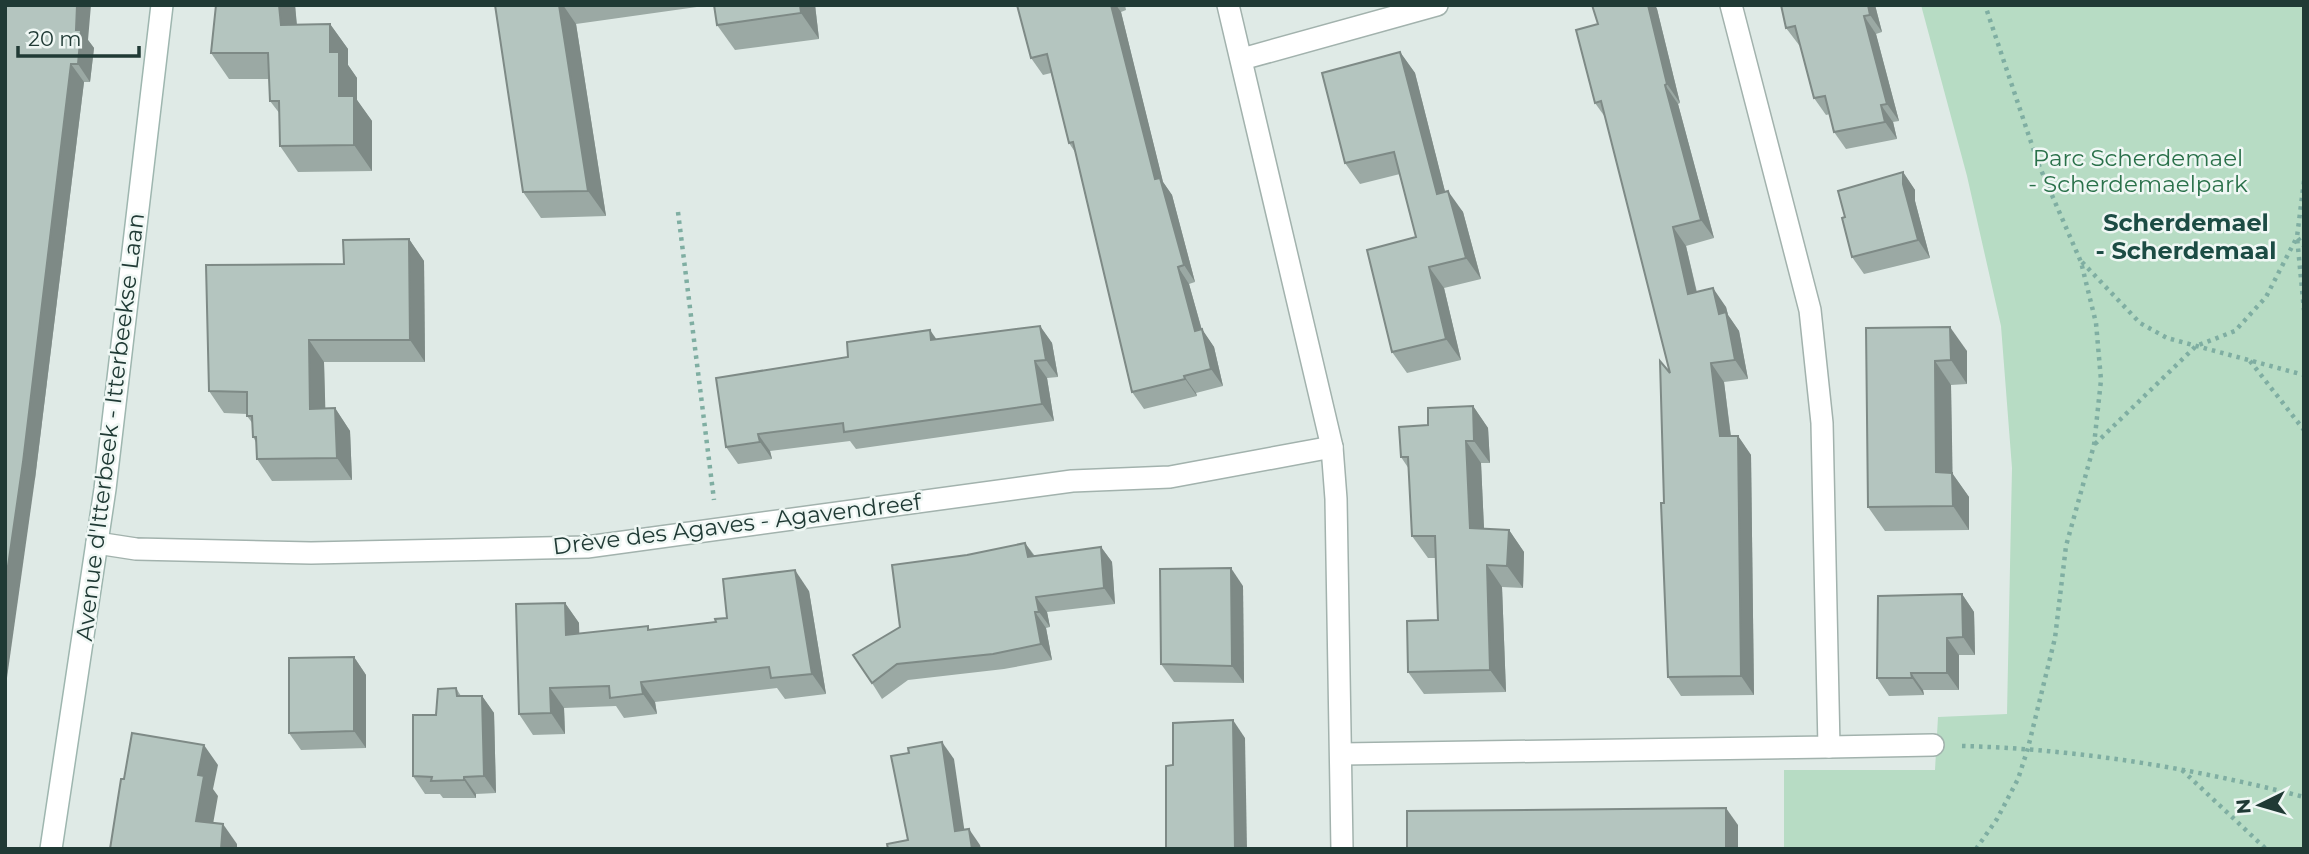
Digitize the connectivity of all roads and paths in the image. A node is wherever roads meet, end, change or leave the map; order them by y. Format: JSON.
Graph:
{"nodes":[{"id":1,"x":162,"y":5,"type":"edge"},
{"id":2,"x":1228,"y":5,"type":"edge"},
{"id":3,"x":1437,"y":5,"type":"edge"},
{"id":4,"x":1731,"y":5,"type":"edge"},
{"id":5,"x":1985,"y":5,"type":"edge"},
{"id":6,"x":1242,"y":59,"type":"junction"},
{"id":7,"x":2304,"y":181,"type":"edge"},
{"id":8,"x":678,"y":212,"type":"dead end"},
{"id":9,"x":2297,"y":237,"type":"junction"},
{"id":10,"x":2304,"y":246,"type":"edge"},
{"id":11,"x":2081,"y":262,"type":"junction"},
{"id":12,"x":2304,"y":310,"type":"edge"},
{"id":13,"x":2196,"y":346,"type":"junction"},
{"id":14,"x":2249,"y":360,"type":"junction"},
{"id":15,"x":2304,"y":375,"type":"edge"},
{"id":16,"x":2304,"y":430,"type":"edge"},
{"id":17,"x":2094,"y":445,"type":"junction"},
{"id":18,"x":1332,"y":447,"type":"junction"},
{"id":19,"x":715,"y":504,"type":"dead end"},
{"id":20,"x":97,"y":543,"type":"junction"},
{"id":21,"x":1933,"y":745,"type":"joint"},
{"id":22,"x":1829,"y":747,"type":"junction"},
{"id":23,"x":2028,"y":748,"type":"junction"},
{"id":24,"x":1342,"y":754,"type":"junction"},
{"id":25,"x":2181,"y":770,"type":"junction"},
{"id":26,"x":2304,"y":797,"type":"edge"},
{"id":27,"x":51,"y":849,"type":"edge"},
{"id":28,"x":1342,"y":849,"type":"edge"},
{"id":29,"x":1976,"y":849,"type":"edge"},
{"id":30,"x":2266,"y":849,"type":"edge"}],
"edges":[{"from":1,"to":20,"type":"street","name":"Avenue d'Itterbeek - Itterbeekse Laan"},
{"from":2,"to":6,"type":"street"},
{"from":3,"to":6,"type":"street"},
{"from":4,"to":22,"type":"street"},
{"from":5,"to":11,"type":"path"},
{"from":6,"to":18,"type":"street"},
{"from":7,"to":9,"type":"path"},
{"from":8,"to":19,"type":"path"},
{"from":9,"to":10,"type":"path"},
{"from":9,"to":12,"type":"path"},
{"from":9,"to":13,"type":"path"},
{"from":11,"to":13,"type":"path"},
{"from":11,"to":17,"type":"path"},
{"from":13,"to":14,"type":"path"},
{"from":13,"to":17,"type":"path"},
{"from":14,"to":15,"type":"path"},
{"from":14,"to":16,"type":"path"},
{"from":17,"to":23,"type":"path"},
{"from":18,"to":20,"type":"street","name":"Drève des Agaves - Agavendreef"},
{"from":18,"to":24,"type":"street"},
{"from":20,"to":27,"type":"street","name":"Avenue d'Itterbeek - Itterbeekse Laan"},
{"from":21,"to":22,"type":"street"},
{"from":21,"to":23,"type":"path"},
{"from":22,"to":24,"type":"street"},
{"from":23,"to":25,"type":"path"},
{"from":23,"to":29,"type":"path"},
{"from":24,"to":28,"type":"street"},
{"from":25,"to":26,"type":"path"},
{"from":25,"to":30,"type":"path"}]}
